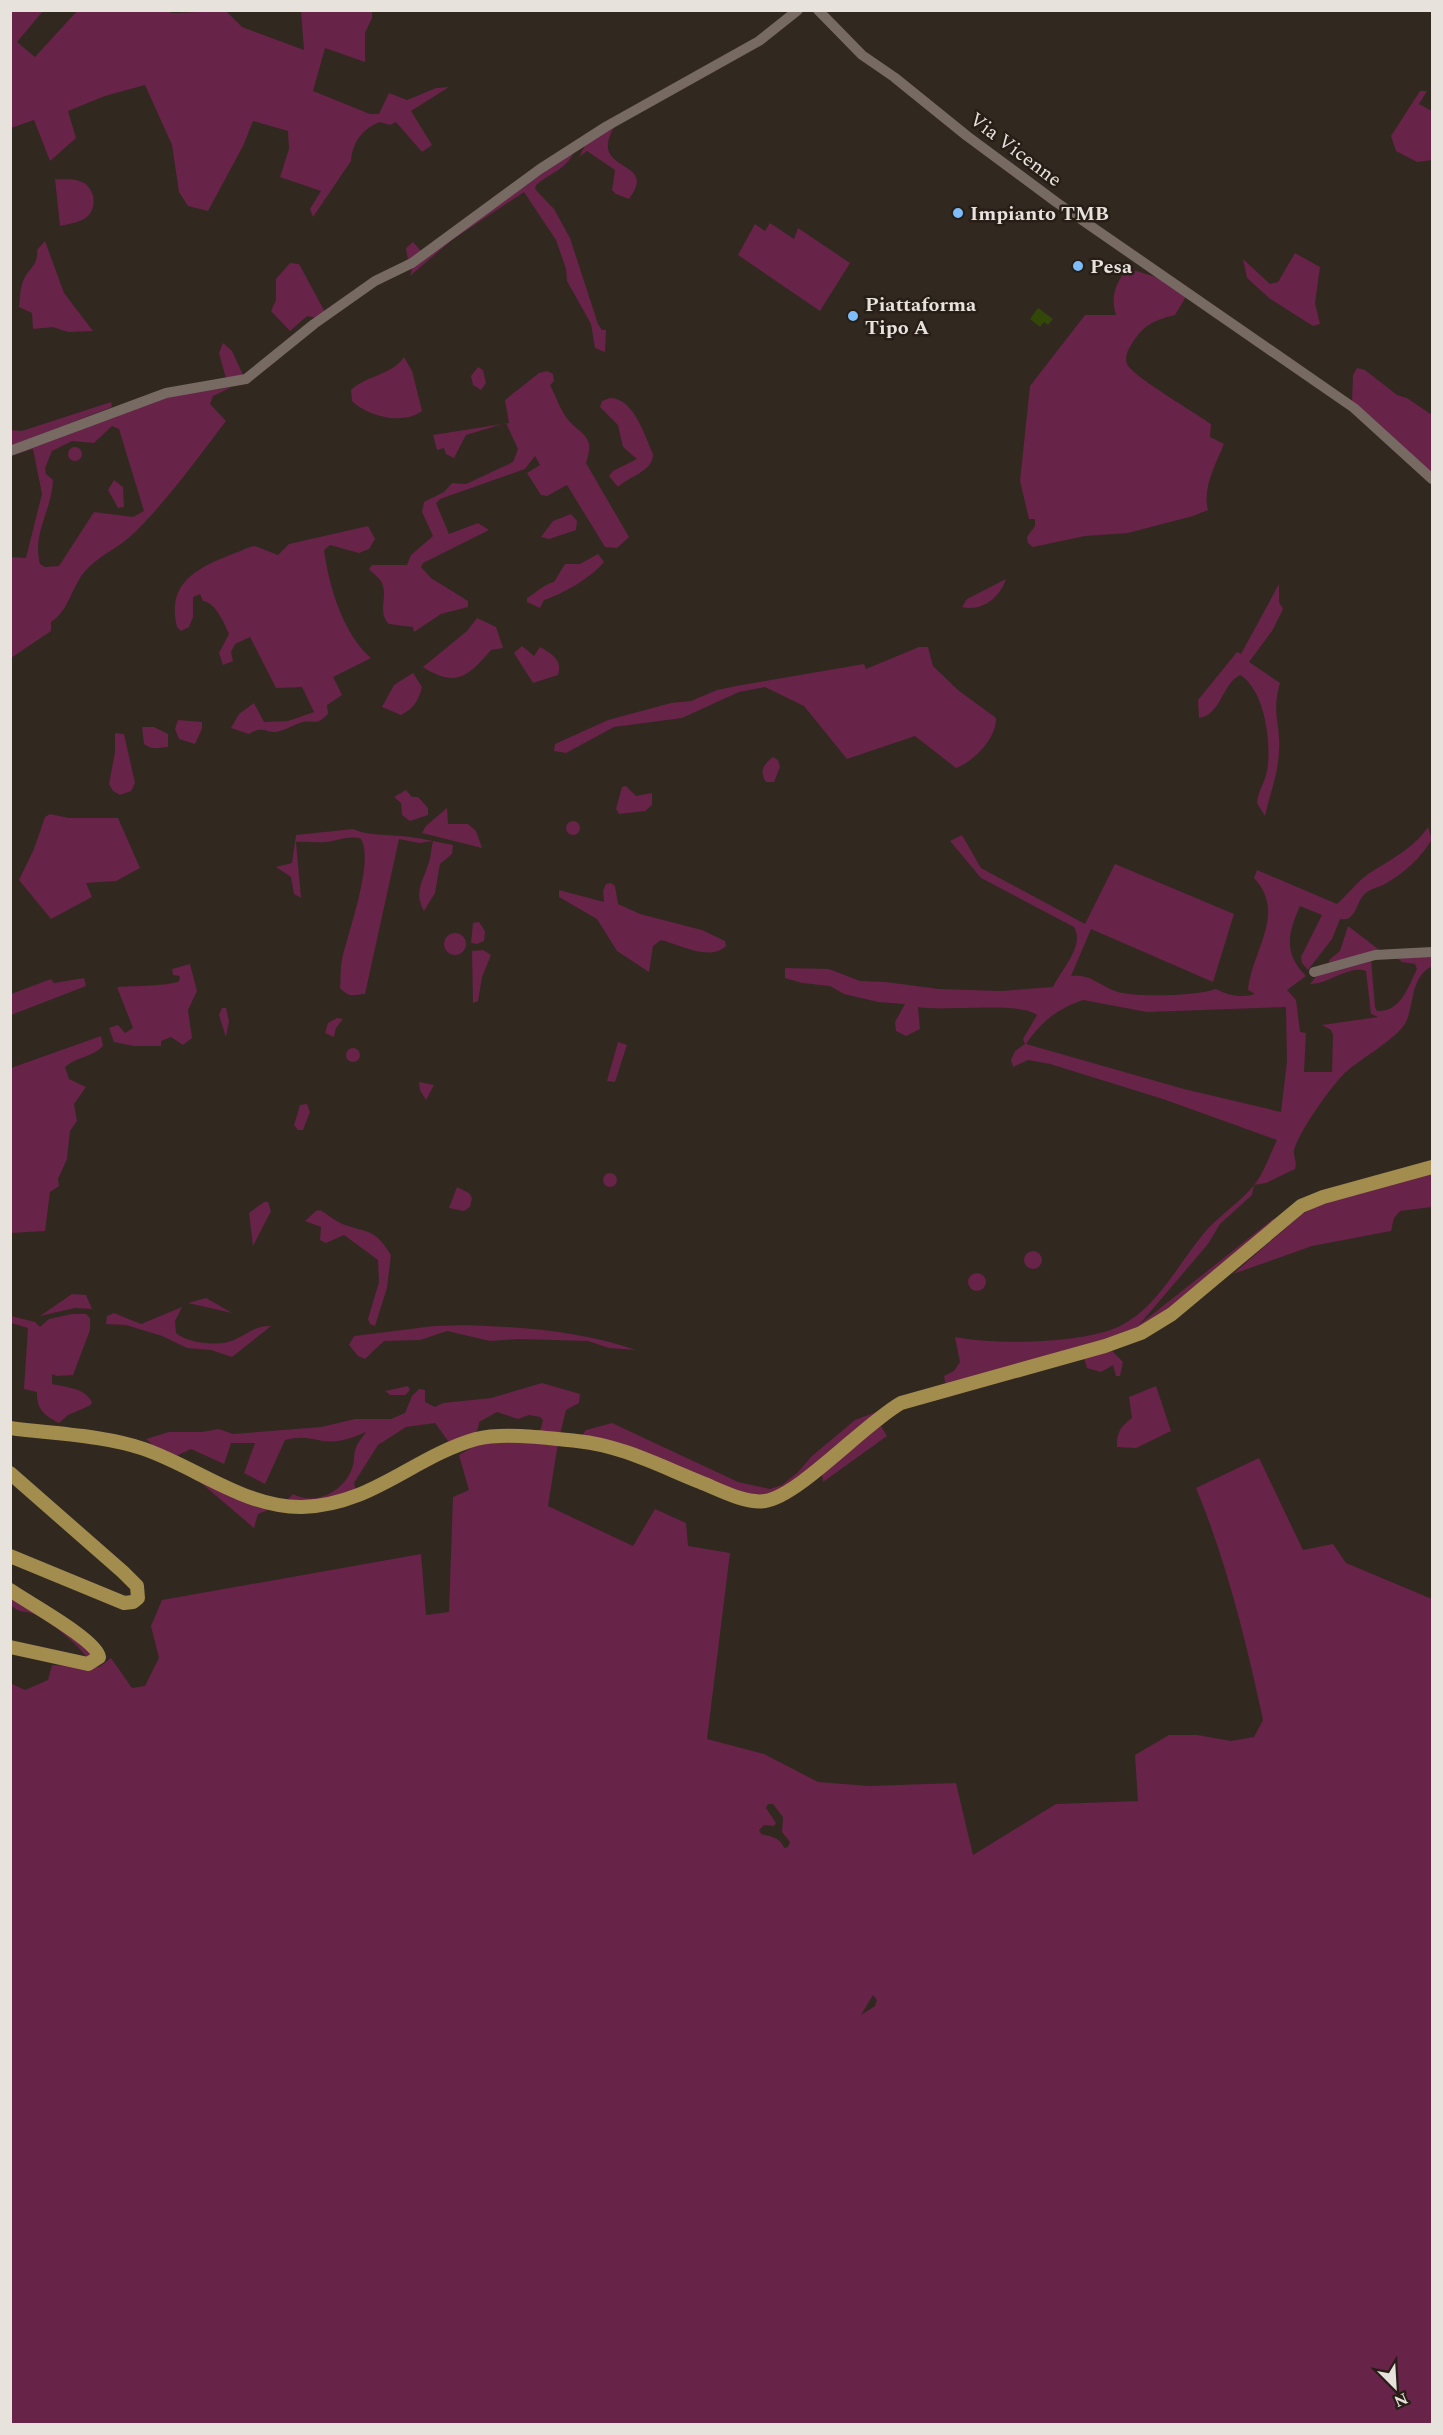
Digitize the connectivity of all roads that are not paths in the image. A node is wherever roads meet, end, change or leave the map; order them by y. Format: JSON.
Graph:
{"nodes":[{"id":1,"x":798,"y":10,"type":"edge"},
{"id":2,"x":818,"y":10,"type":"edge"},
{"id":3,"x":10,"y":451,"type":"edge"},
{"id":4,"x":1432,"y":479,"type":"edge"},
{"id":5,"x":1432,"y":952,"type":"edge"},
{"id":6,"x":1314,"y":972,"type":"dead end"},
{"id":7,"x":1432,"y":1167,"type":"edge"},
{"id":8,"x":10,"y":1428,"type":"edge"},
{"id":9,"x":10,"y":1473,"type":"edge"},
{"id":10,"x":10,"y":1556,"type":"edge"},
{"id":11,"x":10,"y":1590,"type":"edge"},
{"id":12,"x":10,"y":1647,"type":"edge"}],
"edges":[{"from":1,"to":3,"type":"street"},
{"from":2,"to":4,"type":"street","name":"Via Vicenne"},
{"from":5,"to":6,"type":"street"},
{"from":7,"to":8,"type":"main road"},
{"from":9,"to":10,"type":"main road"},
{"from":11,"to":12,"type":"main road"}]}
